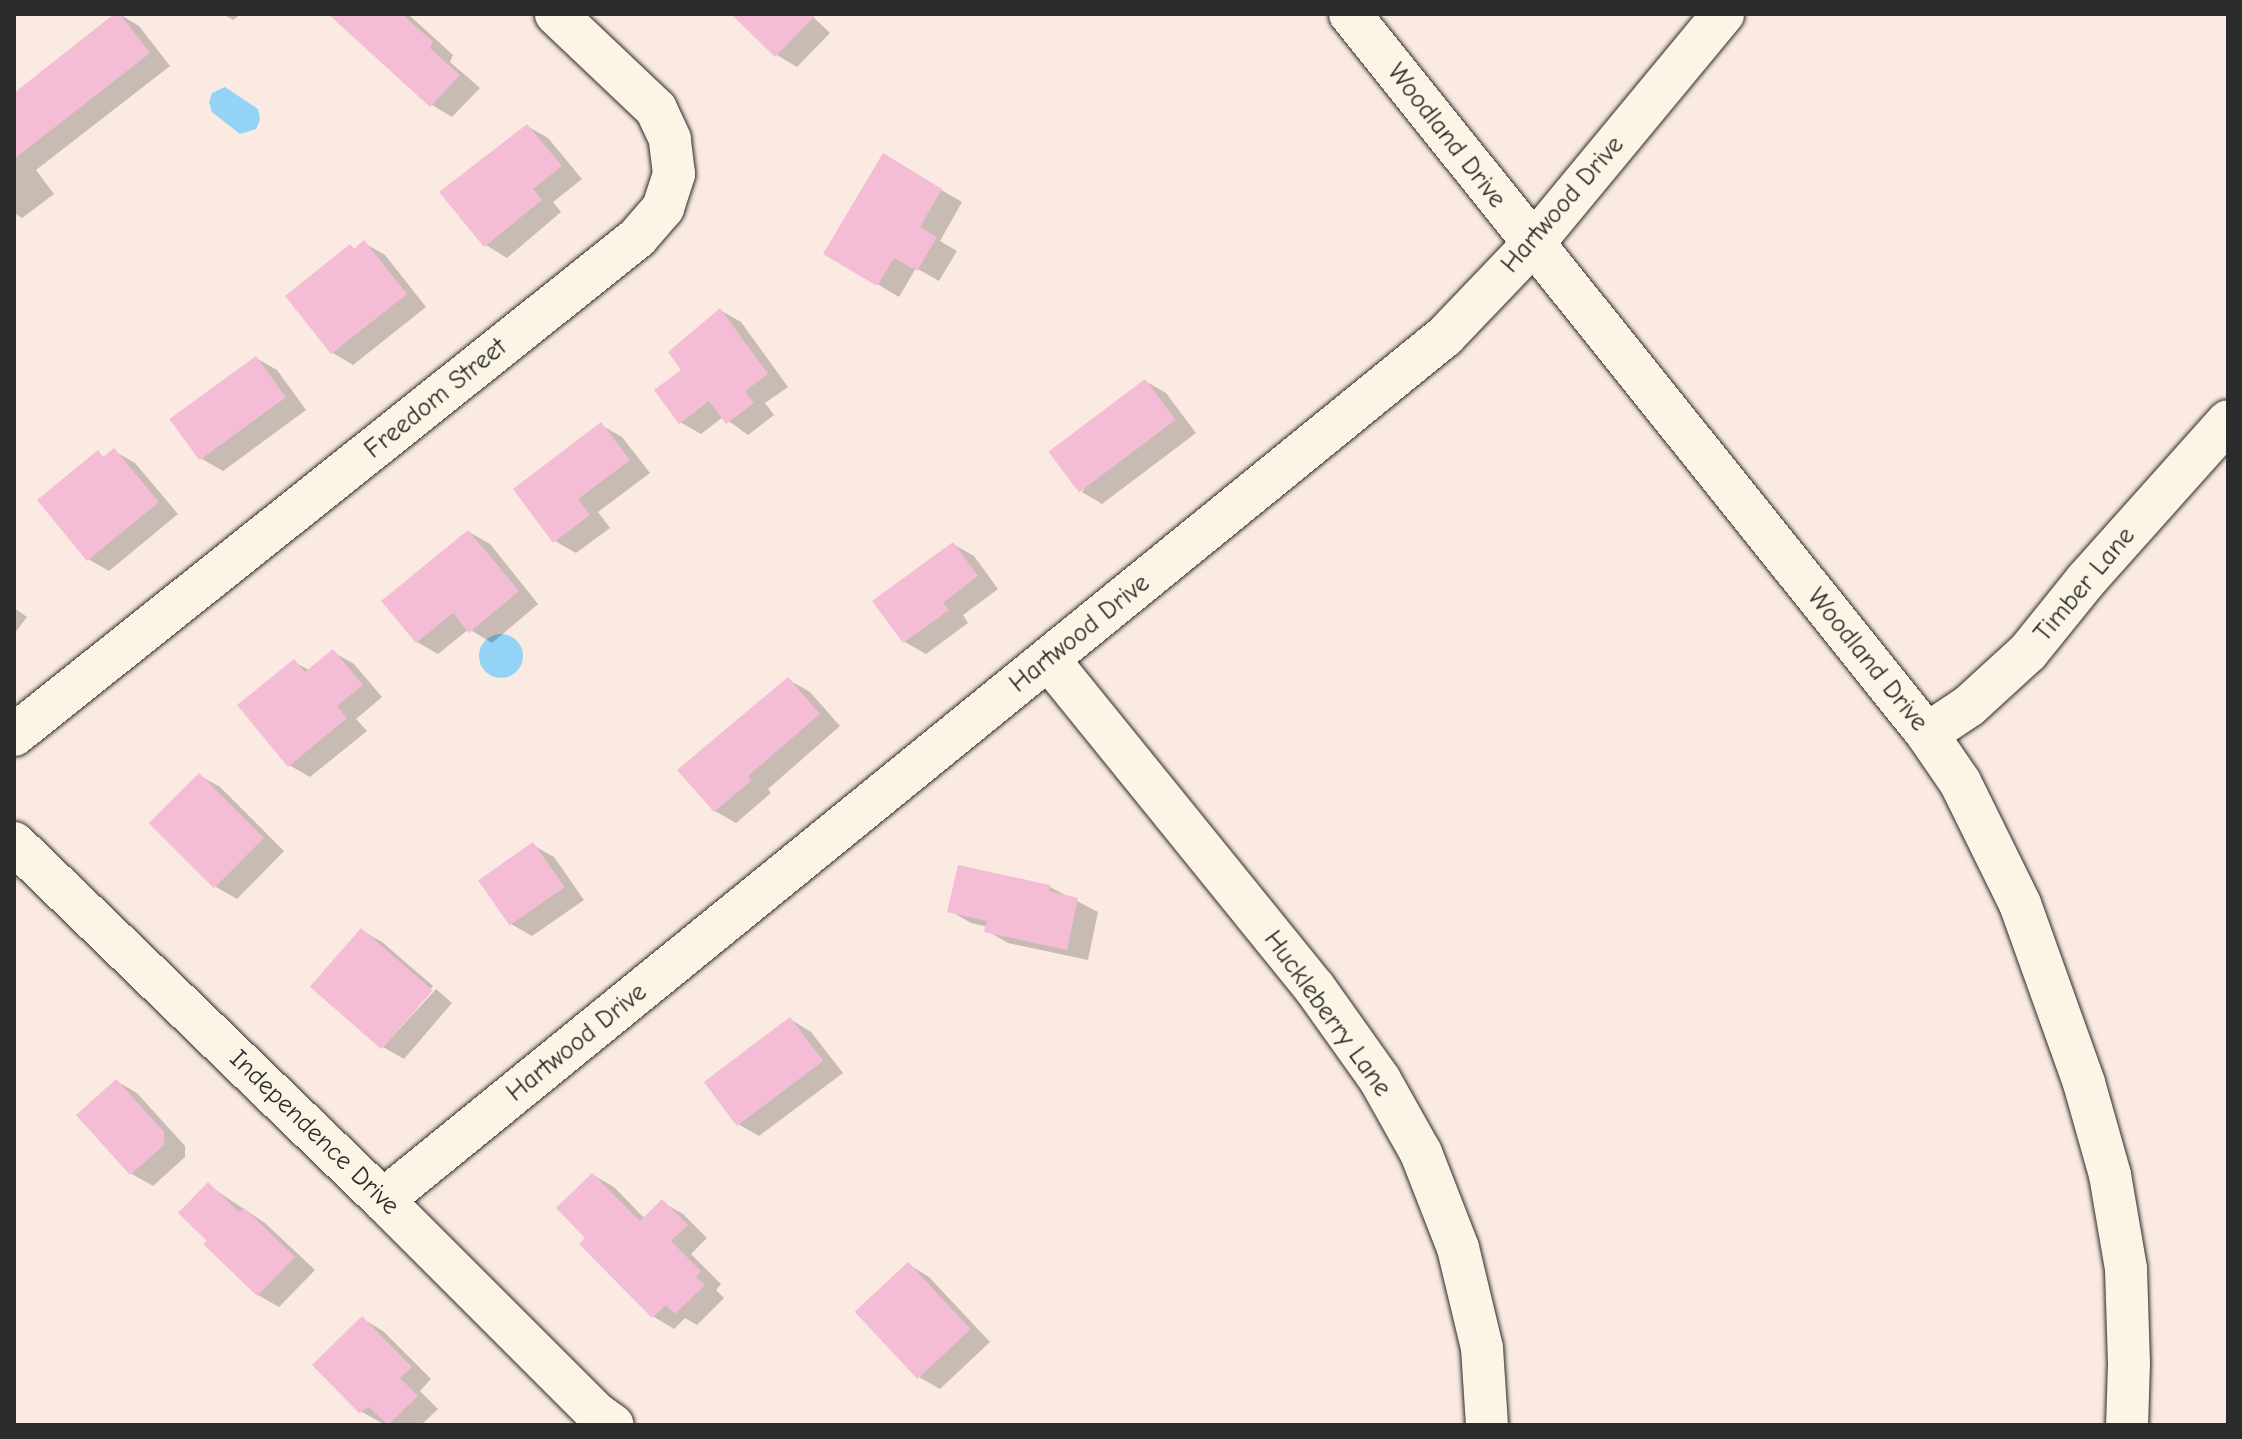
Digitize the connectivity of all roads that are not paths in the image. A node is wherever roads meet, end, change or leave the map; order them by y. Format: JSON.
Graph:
{"nodes":[{"id":1,"x":556,"y":14,"type":"edge"},
{"id":2,"x":1350,"y":14,"type":"edge"},
{"id":3,"x":1723,"y":14,"type":"edge"},
{"id":4,"x":1532,"y":245,"type":"junction"},
{"id":5,"x":2228,"y":421,"type":"edge"},
{"id":6,"x":1049,"y":660,"type":"junction"},
{"id":7,"x":1927,"y":734,"type":"junction"},
{"id":8,"x":14,"y":735,"type":"edge"},
{"id":9,"x":14,"y":843,"type":"edge"},
{"id":10,"x":383,"y":1200,"type":"junction"},
{"id":11,"x":613,"y":1425,"type":"edge"},
{"id":12,"x":1487,"y":1425,"type":"edge"},
{"id":13,"x":2127,"y":1425,"type":"edge"}],
"edges":[{"from":1,"to":8,"type":"street","name":"Freedom Street"},
{"from":2,"to":4,"type":"street","name":"Woodland Drive"},
{"from":3,"to":4,"type":"street","name":"Hartwood Drive"},
{"from":4,"to":6,"type":"street","name":"Hartwood Drive"},
{"from":4,"to":7,"type":"street","name":"Woodland Drive"},
{"from":5,"to":7,"type":"street","name":"Timber Lane"},
{"from":6,"to":10,"type":"street","name":"Hartwood Drive"},
{"from":6,"to":12,"type":"street","name":"Huckleberry Lane"},
{"from":7,"to":13,"type":"street","name":"Woodland Drive"},
{"from":9,"to":10,"type":"street","name":"Independence Drive"},
{"from":10,"to":11,"type":"street","name":"Independence Drive"}]}
